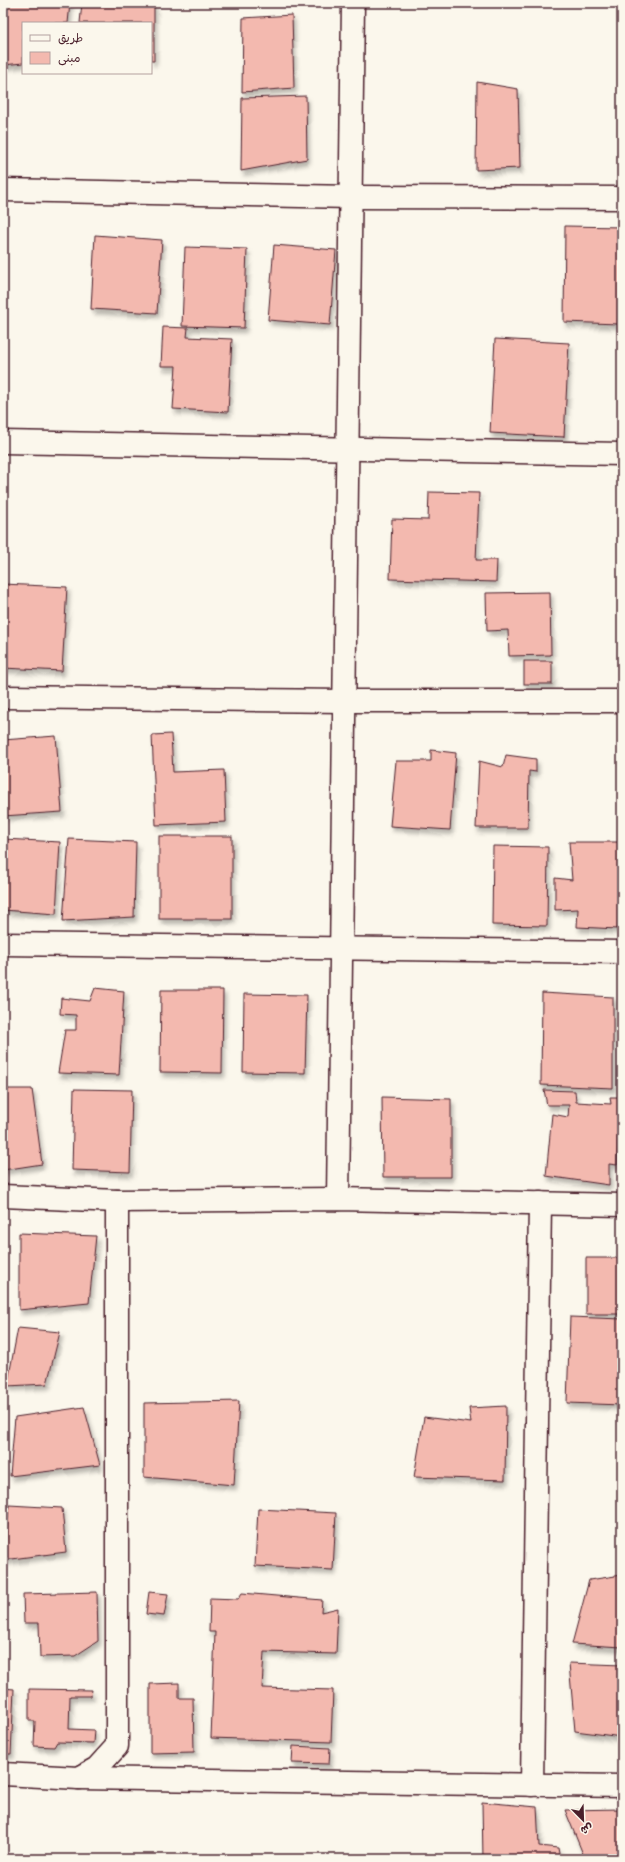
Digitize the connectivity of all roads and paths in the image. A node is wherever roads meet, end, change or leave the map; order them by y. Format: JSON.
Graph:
{"nodes":[{"id":1,"x":353,"y":3,"type":"edge"},
{"id":2,"x":3,"y":190,"type":"edge"},
{"id":3,"x":352,"y":197,"type":"junction"},
{"id":4,"x":622,"y":198,"type":"edge"},
{"id":5,"x":3,"y":442,"type":"edge"},
{"id":6,"x":348,"y":448,"type":"junction"},
{"id":7,"x":622,"y":454,"type":"edge"},
{"id":8,"x":3,"y":696,"type":"edge"},
{"id":9,"x":345,"y":701,"type":"junction"},
{"id":10,"x":622,"y":701,"type":"edge"},
{"id":11,"x":3,"y":944,"type":"edge"},
{"id":12,"x":342,"y":947,"type":"junction"},
{"id":13,"x":622,"y":952,"type":"edge"},
{"id":14,"x":3,"y":1196,"type":"edge"},
{"id":15,"x":338,"y":1199,"type":"junction"},
{"id":16,"x":117,"y":1201,"type":"junction"},
{"id":17,"x":540,"y":1203,"type":"junction"},
{"id":18,"x":622,"y":1204,"type":"edge"},
{"id":19,"x":3,"y":1774,"type":"edge"},
{"id":20,"x":79,"y":1778,"type":"junction"},
{"id":21,"x":532,"y":1785,"type":"junction"},
{"id":22,"x":622,"y":1786,"type":"edge"}],
"edges":[{"from":1,"to":3,"type":"street"},
{"from":2,"to":3,"type":"street"},
{"from":3,"to":4,"type":"street"},
{"from":3,"to":6,"type":"street"},
{"from":5,"to":6,"type":"street"},
{"from":6,"to":7,"type":"street"},
{"from":6,"to":9,"type":"street"},
{"from":8,"to":9,"type":"street"},
{"from":9,"to":10,"type":"street"},
{"from":9,"to":12,"type":"street"},
{"from":11,"to":12,"type":"street"},
{"from":12,"to":13,"type":"street"},
{"from":12,"to":15,"type":"street"},
{"from":14,"to":16,"type":"street"},
{"from":15,"to":16,"type":"street"},
{"from":15,"to":17,"type":"street"},
{"from":16,"to":20,"type":"street"},
{"from":17,"to":18,"type":"street"},
{"from":17,"to":21,"type":"street"},
{"from":19,"to":20,"type":"street"},
{"from":20,"to":21,"type":"street"},
{"from":21,"to":22,"type":"street"}]}
